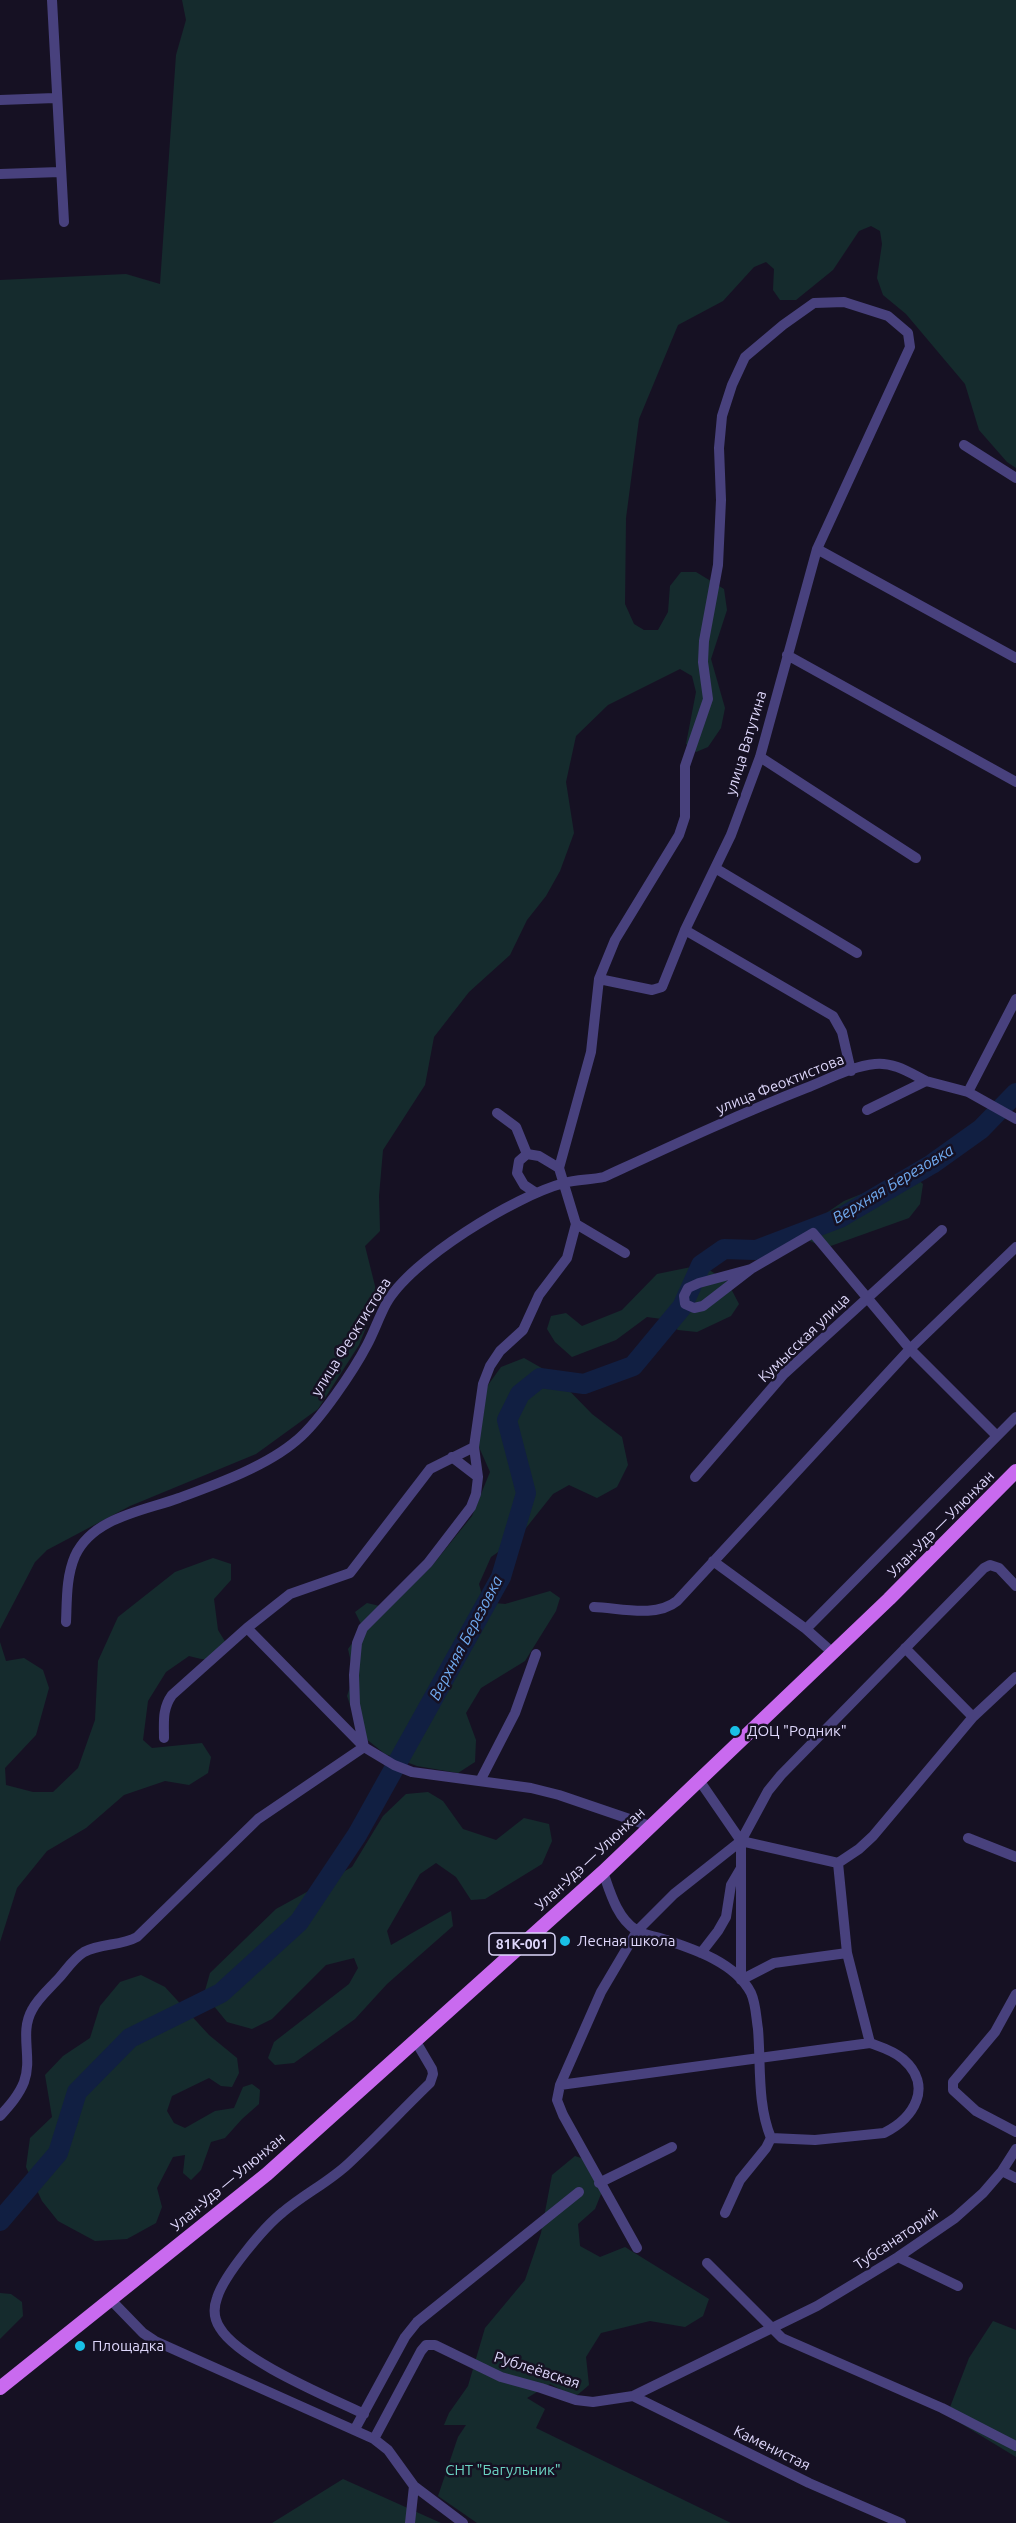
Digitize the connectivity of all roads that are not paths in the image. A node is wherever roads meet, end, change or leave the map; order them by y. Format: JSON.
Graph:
{"nodes":[{"id":1,"x":51,"y":0,"type":"edge"},
{"id":2,"x":56,"y":98,"type":"junction"},
{"id":3,"x":0,"y":100,"type":"edge"},
{"id":4,"x":60,"y":172,"type":"junction"},
{"id":5,"x":0,"y":174,"type":"edge"},
{"id":6,"x":64,"y":222,"type":"dead end"},
{"id":7,"x":964,"y":445,"type":"dead end"},
{"id":8,"x":1016,"y":478,"type":"edge"},
{"id":9,"x":817,"y":549,"type":"junction"},
{"id":10,"x":787,"y":655,"type":"junction"},
{"id":11,"x":1016,"y":658,"type":"edge"},
{"id":12,"x":760,"y":757,"type":"junction"},
{"id":13,"x":1016,"y":783,"type":"edge"},
{"id":14,"x":916,"y":858,"type":"dead end"},
{"id":15,"x":715,"y":868,"type":"junction"},
{"id":16,"x":685,"y":930,"type":"junction"},
{"id":17,"x":857,"y":953,"type":"dead end"},
{"id":18,"x":599,"y":979,"type":"junction"},
{"id":19,"x":1016,"y":999,"type":"edge"},
{"id":20,"x":850,"y":1071,"type":"junction"},
{"id":21,"x":926,"y":1081,"type":"junction"},
{"id":22,"x":968,"y":1092,"type":"junction"},
{"id":23,"x":867,"y":1110,"type":"dead end"},
{"id":24,"x":497,"y":1113,"type":"dead end"},
{"id":25,"x":1016,"y":1119,"type":"edge"},
{"id":26,"x":527,"y":1154,"type":"junction"},
{"id":27,"x":559,"y":1168,"type":"junction"},
{"id":28,"x":565,"y":1182,"type":"junction"},
{"id":29,"x":536,"y":1193,"type":"junction"},
{"id":30,"x":576,"y":1224,"type":"junction"},
{"id":31,"x":942,"y":1230,"type":"dead end"},
{"id":32,"x":1016,"y":1247,"type":"edge"},
{"id":33,"x":625,"y":1253,"type":"dead end"},
{"id":34,"x":751,"y":1269,"type":"junction"},
{"id":35,"x":867,"y":1298,"type":"junction"},
{"id":36,"x":910,"y":1349,"type":"junction"},
{"id":37,"x":1016,"y":1416,"type":"edge"},
{"id":38,"x":997,"y":1436,"type":"junction"},
{"id":39,"x":474,"y":1447,"type":"junction"},
{"id":40,"x":452,"y":1457,"type":"junction"},
{"id":41,"x":1016,"y":1471,"type":"edge"},
{"id":42,"x":478,"y":1477,"type":"junction"},
{"id":43,"x":695,"y":1477,"type":"dead end"},
{"id":44,"x":712,"y":1561,"type":"junction"},
{"id":45,"x":1016,"y":1586,"type":"edge"},
{"id":46,"x":594,"y":1607,"type":"dead end"},
{"id":47,"x":66,"y":1623,"type":"dead end"},
{"id":48,"x":247,"y":1629,"type":"junction"},
{"id":49,"x":806,"y":1629,"type":"junction"},
{"id":50,"x":905,"y":1648,"type":"junction"},
{"id":51,"x":833,"y":1653,"type":"junction"},
{"id":52,"x":536,"y":1654,"type":"dead end"},
{"id":53,"x":1016,"y":1677,"type":"edge"},
{"id":54,"x":973,"y":1717,"type":"junction"},
{"id":55,"x":164,"y":1738,"type":"dead end"},
{"id":56,"x":364,"y":1747,"type":"junction"},
{"id":57,"x":699,"y":1780,"type":"junction"},
{"id":58,"x":480,"y":1781,"type":"junction"},
{"id":59,"x":650,"y":1826,"type":"junction"},
{"id":60,"x":968,"y":1838,"type":"dead end"},
{"id":61,"x":741,"y":1841,"type":"junction"},
{"id":62,"x":1016,"y":1857,"type":"edge"},
{"id":63,"x":838,"y":1863,"type":"junction"},
{"id":64,"x":741,"y":1866,"type":"junction"},
{"id":65,"x":603,"y":1872,"type":"junction"},
{"id":66,"x":637,"y":1931,"type":"junction"},
{"id":67,"x":701,"y":1953,"type":"junction"},
{"id":68,"x":847,"y":1953,"type":"junction"},
{"id":69,"x":741,"y":1980,"type":"junction"},
{"id":70,"x":1016,"y":1994,"type":"edge"},
{"id":71,"x":415,"y":2040,"type":"junction"},
{"id":72,"x":870,"y":2043,"type":"junction"},
{"id":73,"x":760,"y":2058,"type":"junction"},
{"id":74,"x":560,"y":2085,"type":"junction"},
{"id":75,"x":0,"y":2116,"type":"edge"},
{"id":76,"x":1016,"y":2132,"type":"edge"},
{"id":77,"x":771,"y":2138,"type":"junction"},
{"id":78,"x":672,"y":2147,"type":"dead end"},
{"id":79,"x":1016,"y":2149,"type":"edge"},
{"id":80,"x":1002,"y":2171,"type":"junction"},
{"id":81,"x":1016,"y":2178,"type":"edge"},
{"id":82,"x":599,"y":2183,"type":"junction"},
{"id":83,"x":579,"y":2192,"type":"dead end"},
{"id":84,"x":725,"y":2213,"type":"dead end"},
{"id":85,"x":637,"y":2248,"type":"dead end"},
{"id":86,"x":897,"y":2257,"type":"junction"},
{"id":87,"x":707,"y":2263,"type":"dead end"},
{"id":88,"x":958,"y":2286,"type":"dead end"},
{"id":89,"x":110,"y":2299,"type":"junction"},
{"id":90,"x":771,"y":2328,"type":"junction"},
{"id":91,"x":0,"y":2388,"type":"edge"},
{"id":92,"x":633,"y":2396,"type":"junction"},
{"id":93,"x":364,"y":2414,"type":"junction"},
{"id":94,"x":355,"y":2429,"type":"junction"},
{"id":95,"x":374,"y":2439,"type":"junction"},
{"id":96,"x":1016,"y":2446,"type":"edge"},
{"id":97,"x":414,"y":2486,"type":"junction"},
{"id":98,"x":410,"y":2523,"type":"edge"},
{"id":99,"x":463,"y":2523,"type":"edge"},
{"id":100,"x":901,"y":2523,"type":"edge"}],
"edges":[{"from":1,"to":2,"type":"street"},
{"from":2,"to":3,"type":"street"},
{"from":2,"to":4,"type":"street"},
{"from":4,"to":5,"type":"street"},
{"from":4,"to":6,"type":"street"},
{"from":7,"to":8,"type":"street"},
{"from":9,"to":10,"type":"street","name":"улица Ватутина"},
{"from":9,"to":11,"type":"street"},
{"from":9,"to":18,"type":"street","name":"улица Ватутина"},
{"from":10,"to":12,"type":"street","name":"улица Ватутина"},
{"from":10,"to":13,"type":"street"},
{"from":12,"to":14,"type":"street"},
{"from":12,"to":15,"type":"street","name":"улица Ватутина"},
{"from":15,"to":16,"type":"street","name":"улица Ватутина"},
{"from":15,"to":17,"type":"street"},
{"from":16,"to":18,"type":"street","name":"улица Ватутина"},
{"from":16,"to":20,"type":"street"},
{"from":18,"to":27,"type":"street"},
{"from":19,"to":22,"type":"street"},
{"from":20,"to":21,"type":"street","name":"улица Феоктистова"},
{"from":20,"to":28,"type":"street","name":"улица Феоктистова"},
{"from":21,"to":22,"type":"street","name":"улица Феоктистова"},
{"from":21,"to":23,"type":"street"},
{"from":22,"to":25,"type":"street","name":"улица Феоктистова"},
{"from":24,"to":26,"type":"street"},
{"from":26,"to":27,"type":"street"},
{"from":26,"to":29,"type":"street"},
{"from":27,"to":28,"type":"street"},
{"from":28,"to":29,"type":"street","name":"улица Феоктистова"},
{"from":28,"to":30,"type":"street"},
{"from":29,"to":47,"type":"street","name":"улица Феоктистова"},
{"from":30,"to":33,"type":"street"},
{"from":30,"to":39,"type":"street"},
{"from":31,"to":35,"type":"street","name":"Кумысская улица"},
{"from":32,"to":36,"type":"street"},
{"from":34,"to":34,"type":"street"},
{"from":34,"to":35,"type":"street"},
{"from":35,"to":36,"type":"street"},
{"from":35,"to":43,"type":"street","name":"Кумысская улица"},
{"from":36,"to":38,"type":"street"},
{"from":36,"to":44,"type":"street"},
{"from":37,"to":38,"type":"street"},
{"from":38,"to":49,"type":"street"},
{"from":39,"to":40,"type":"street"},
{"from":39,"to":42,"type":"street"},
{"from":40,"to":42,"type":"street"},
{"from":40,"to":48,"type":"street"},
{"from":41,"to":51,"type":"main road","name":"Улан-Удэ — Улюнхан","number":"81К-001"},
{"from":42,"to":56,"type":"street"},
{"from":44,"to":46,"type":"street"},
{"from":44,"to":49,"type":"street"},
{"from":45,"to":50,"type":"street"},
{"from":48,"to":55,"type":"street"},
{"from":48,"to":56,"type":"street"},
{"from":49,"to":51,"type":"street"},
{"from":50,"to":54,"type":"street"},
{"from":50,"to":61,"type":"street"},
{"from":51,"to":57,"type":"main road","name":"Улан-Удэ — Улюнхан","number":"81К-001"},
{"from":52,"to":58,"type":"street"},
{"from":53,"to":54,"type":"street"},
{"from":54,"to":63,"type":"street"},
{"from":56,"to":58,"type":"street"},
{"from":56,"to":75,"type":"street"},
{"from":57,"to":59,"type":"main road","name":"Улан-Удэ — Улюнхан","number":"81К-001"},
{"from":57,"to":61,"type":"street"},
{"from":58,"to":59,"type":"street"},
{"from":59,"to":65,"type":"main road","name":"Улан-Удэ — Улюнхан","number":"81К-001"},
{"from":60,"to":62,"type":"street"},
{"from":61,"to":63,"type":"street"},
{"from":61,"to":64,"type":"street"},
{"from":61,"to":66,"type":"street"},
{"from":63,"to":68,"type":"street"},
{"from":64,"to":67,"type":"street"},
{"from":64,"to":69,"type":"street"},
{"from":65,"to":66,"type":"street"},
{"from":65,"to":71,"type":"main road","name":"Улан-Удэ — Улюнхан","number":"81К-001"},
{"from":66,"to":67,"type":"street"},
{"from":66,"to":74,"type":"street"},
{"from":67,"to":69,"type":"street"},
{"from":68,"to":69,"type":"street"},
{"from":68,"to":72,"type":"street"},
{"from":69,"to":73,"type":"street"},
{"from":70,"to":76,"type":"street"},
{"from":71,"to":89,"type":"main road","name":"Улан-Удэ — Улюнхан","number":"81К-001"},
{"from":71,"to":93,"type":"street"},
{"from":72,"to":73,"type":"street"},
{"from":72,"to":77,"type":"street"},
{"from":73,"to":74,"type":"street"},
{"from":73,"to":77,"type":"street"},
{"from":74,"to":82,"type":"street"},
{"from":77,"to":84,"type":"street"},
{"from":78,"to":82,"type":"street"},
{"from":79,"to":80,"type":"street","name":"Тубсанаторий"},
{"from":80,"to":81,"type":"street"},
{"from":80,"to":86,"type":"street","name":"Тубсанаторий"},
{"from":82,"to":85,"type":"street"},
{"from":83,"to":93,"type":"street"},
{"from":86,"to":88,"type":"street"},
{"from":86,"to":90,"type":"street","name":"Тубсанаторий"},
{"from":87,"to":90,"type":"street"},
{"from":89,"to":91,"type":"main road","name":"Улан-Удэ — Улюнхан","number":"81К-001"},
{"from":89,"to":94,"type":"street"},
{"from":90,"to":92,"type":"street","name":"Рублеёвская"},
{"from":90,"to":96,"type":"street"},
{"from":92,"to":95,"type":"street","name":"Рублеёвская"},
{"from":92,"to":100,"type":"street","name":"Каменистая"},
{"from":93,"to":94,"type":"street"},
{"from":94,"to":95,"type":"street"},
{"from":95,"to":97,"type":"street"},
{"from":97,"to":98,"type":"street"},
{"from":97,"to":99,"type":"street"}]}
